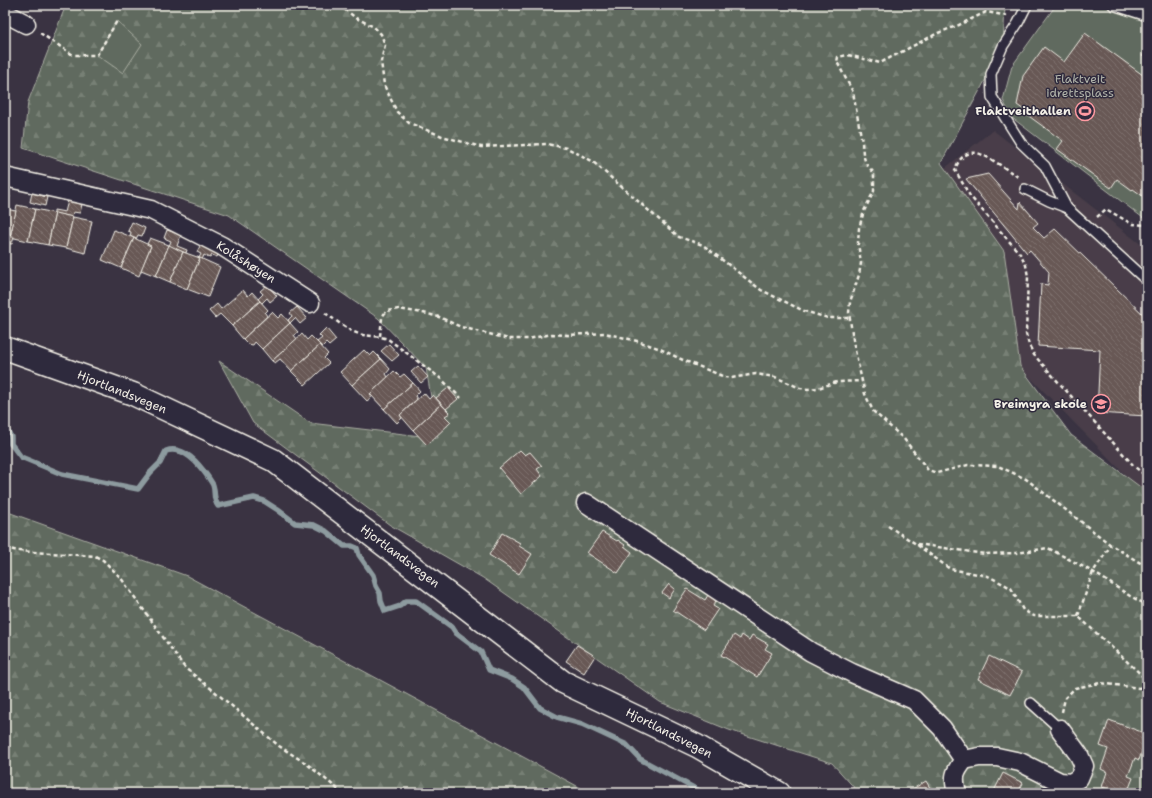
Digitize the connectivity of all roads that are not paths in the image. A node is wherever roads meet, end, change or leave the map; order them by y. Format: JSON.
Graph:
{"nodes":[{"id":1,"x":1027,"y":5,"type":"edge"},
{"id":2,"x":1113,"y":5,"type":"edge"},
{"id":3,"x":5,"y":13,"type":"edge"},
{"id":4,"x":1147,"y":16,"type":"edge"},
{"id":5,"x":26,"y":24,"type":"road end"},
{"id":6,"x":5,"y":177,"type":"edge"},
{"id":7,"x":1025,"y":189,"type":"dead end"},
{"id":8,"x":1067,"y":208,"type":"junction"},
{"id":9,"x":1147,"y":280,"type":"edge"},
{"id":10,"x":310,"y":302,"type":"road end"},
{"id":11,"x":5,"y":348,"type":"edge"},
{"id":12,"x":586,"y":503,"type":"dead end"},
{"id":13,"x":1031,"y":703,"type":"dead end"},
{"id":14,"x":1060,"y":729,"type":"joint"},
{"id":15,"x":964,"y":760,"type":"junction"},
{"id":16,"x":779,"y":793,"type":"edge"},
{"id":17,"x":957,"y":793,"type":"edge"}],
"edges":[{"from":1,"to":8,"type":"lane"},
{"from":2,"to":4,"type":"lane"},
{"from":3,"to":5,"type":"street"},
{"from":6,"to":10,"type":"street","name":"Kolåshøyen"},
{"from":7,"to":8,"type":"lane"},
{"from":8,"to":9,"type":"lane"},
{"from":11,"to":16,"type":"street","name":"Hjortlandsvegen"},
{"from":12,"to":15,"type":"street"},
{"from":13,"to":14,"type":"lane"},
{"from":14,"to":15,"type":"street"},
{"from":15,"to":17,"type":"street"}]}
